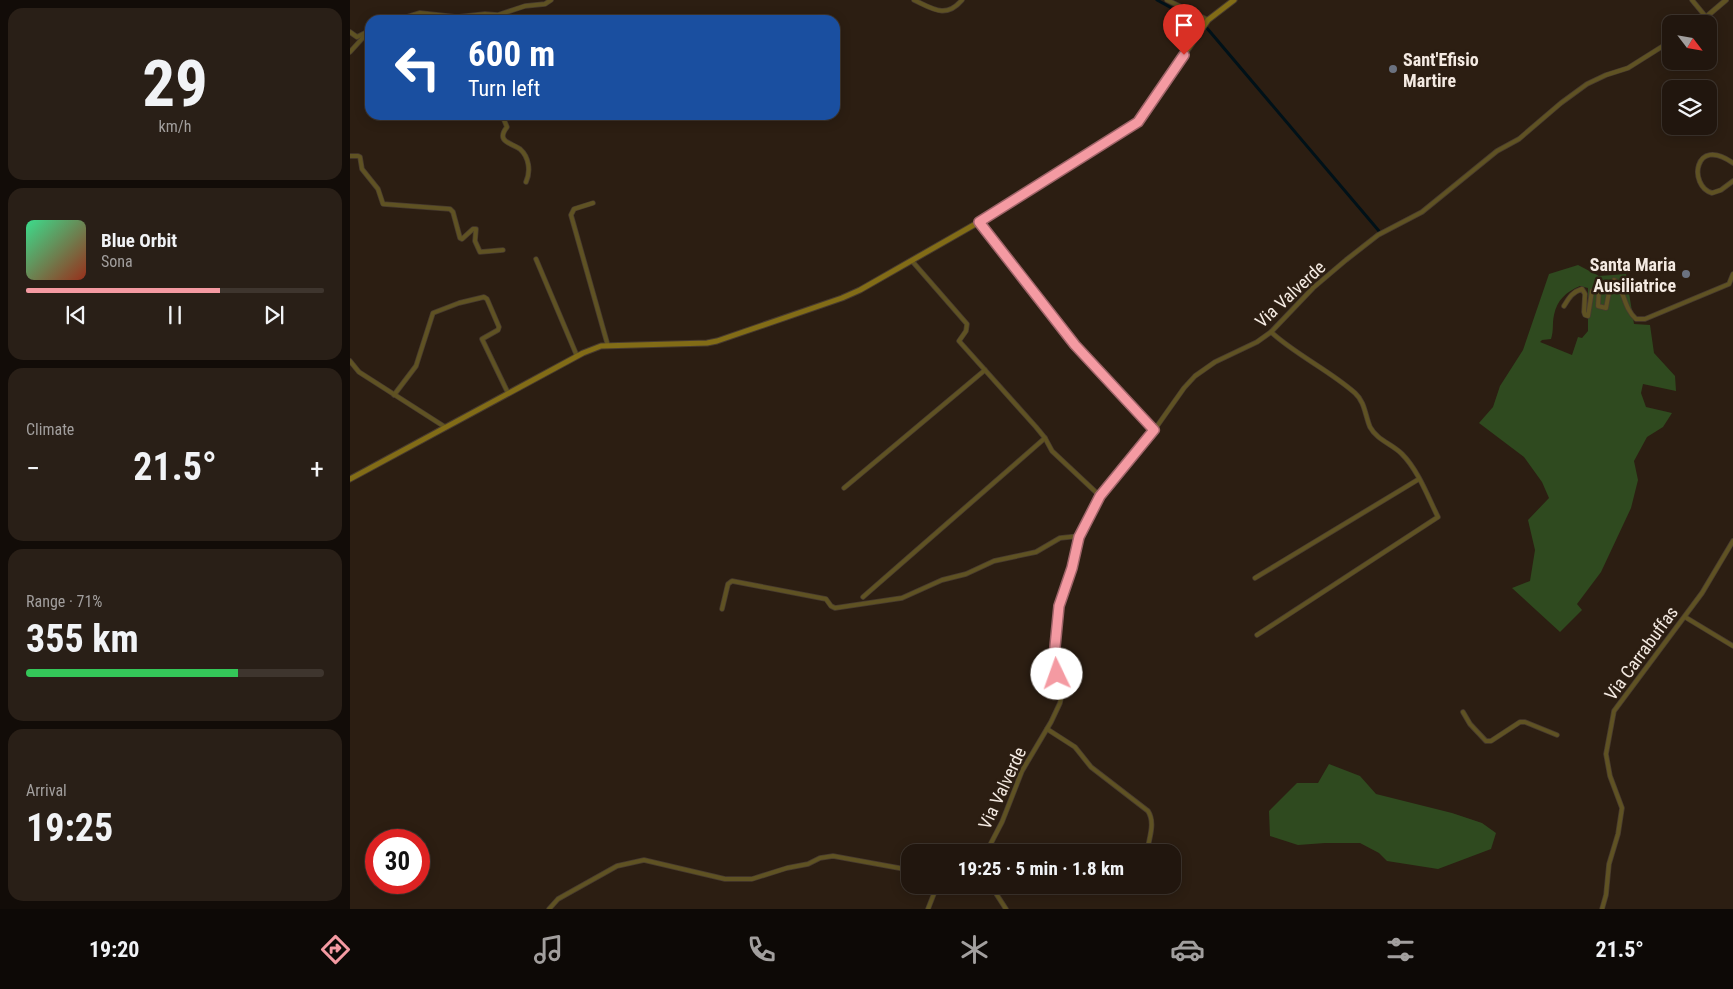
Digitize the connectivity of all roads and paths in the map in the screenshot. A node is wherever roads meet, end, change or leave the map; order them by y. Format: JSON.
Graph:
{"nodes":[{"id":1,"x":552,"y":0,"type":"edge"},
{"id":2,"x":914,"y":0,"type":"edge"},
{"id":3,"x":962,"y":0,"type":"edge"},
{"id":4,"x":1166,"y":0,"type":"edge"},
{"id":5,"x":1234,"y":0,"type":"edge"},
{"id":6,"x":1692,"y":0,"type":"edge"},
{"id":7,"x":1726,"y":0,"type":"edge"},
{"id":8,"x":413,"y":15,"type":"edge"},
{"id":9,"x":438,"y":15,"type":"edge"},
{"id":10,"x":480,"y":15,"type":"edge"},
{"id":11,"x":498,"y":15,"type":"edge"},
{"id":12,"x":498,"y":15,"type":"edge"},
{"id":13,"x":1704,"y":15,"type":"edge"},
{"id":14,"x":1708,"y":15,"type":"edge"},
{"id":15,"x":1206,"y":24,"type":"junction"},
{"id":16,"x":350,"y":32,"type":"edge"},
{"id":17,"x":365,"y":33,"type":"edge"},
{"id":18,"x":365,"y":35,"type":"edge"},
{"id":19,"x":1662,"y":47,"type":"edge"},
{"id":20,"x":350,"y":52,"type":"edge"},
{"id":21,"x":504,"y":120,"type":"edge"},
{"id":22,"x":350,"y":156,"type":"edge"},
{"id":23,"x":1733,"y":163,"type":"edge"},
{"id":24,"x":1733,"y":181,"type":"edge"},
{"id":25,"x":526,"y":182,"type":"dead end"},
{"id":26,"x":593,"y":202,"type":"dead end"},
{"id":27,"x":979,"y":222,"type":"junction"},
{"id":28,"x":503,"y":250,"type":"dead end"},
{"id":29,"x":536,"y":258,"type":"dead end"},
{"id":30,"x":912,"y":261,"type":"junction"},
{"id":31,"x":1733,"y":274,"type":"edge"},
{"id":32,"x":1564,"y":306,"type":"dead end"},
{"id":33,"x":1271,"y":332,"type":"junction"},
{"id":34,"x":608,"y":346,"type":"junction"},
{"id":35,"x":577,"y":356,"type":"junction"},
{"id":36,"x":350,"y":361,"type":"edge"},
{"id":37,"x":984,"y":370,"type":"junction"},
{"id":38,"x":508,"y":393,"type":"junction"},
{"id":39,"x":394,"y":395,"type":"junction"},
{"id":40,"x":445,"y":428,"type":"junction"},
{"id":41,"x":1154,"y":430,"type":"junction"},
{"id":42,"x":1045,"y":438,"type":"junction"},
{"id":43,"x":350,"y":479,"type":"edge"},
{"id":44,"x":1419,"y":479,"type":"junction"},
{"id":45,"x":844,"y":488,"type":"dead end"},
{"id":46,"x":1100,"y":496,"type":"junction"},
{"id":47,"x":1079,"y":536,"type":"junction"},
{"id":48,"x":1733,"y":540,"type":"edge"},
{"id":49,"x":1255,"y":578,"type":"dead end"},
{"id":50,"x":863,"y":597,"type":"dead end"},
{"id":51,"x":722,"y":609,"type":"dead end"},
{"id":52,"x":1685,"y":617,"type":"junction"},
{"id":53,"x":1257,"y":634,"type":"dead end"},
{"id":54,"x":1733,"y":646,"type":"edge"},
{"id":55,"x":1463,"y":712,"type":"dead end"},
{"id":56,"x":1047,"y":729,"type":"junction"},
{"id":57,"x":1557,"y":735,"type":"dead end"},
{"id":58,"x":991,"y":844,"type":"edge"},
{"id":59,"x":1148,"y":844,"type":"edge"},
{"id":60,"x":901,"y":868,"type":"edge"},
{"id":61,"x":934,"y":894,"type":"edge"},
{"id":62,"x":996,"y":894,"type":"edge"},
{"id":63,"x":549,"y":909,"type":"edge"},
{"id":64,"x":928,"y":909,"type":"edge"},
{"id":65,"x":1006,"y":909,"type":"edge"},
{"id":66,"x":1602,"y":909,"type":"edge"}],
"edges":[{"from":1,"to":11,"type":"street"},
{"from":2,"to":3,"type":"street"},
{"from":4,"to":15,"type":"street"},
{"from":5,"to":15,"type":"main road"},
{"from":6,"to":13,"type":"street"},
{"from":7,"to":14,"type":"street"},
{"from":8,"to":9,"type":"street"},
{"from":10,"to":12,"type":"street"},
{"from":15,"to":27,"type":"main road"},
{"from":16,"to":17,"type":"street"},
{"from":18,"to":20,"type":"street"},
{"from":19,"to":33,"type":"street","name":"Via Valverde"},
{"from":21,"to":25,"type":"street"},
{"from":22,"to":28,"type":"street"},
{"from":23,"to":24,"type":"street"},
{"from":26,"to":34,"type":"street"},
{"from":27,"to":30,"type":"main road"},
{"from":27,"to":41,"type":"street"},
{"from":29,"to":35,"type":"street"},
{"from":30,"to":34,"type":"main road"},
{"from":30,"to":37,"type":"street"},
{"from":31,"to":32,"type":"street"},
{"from":33,"to":41,"type":"street","name":"Via Valverde"},
{"from":33,"to":44,"type":"street"},
{"from":34,"to":35,"type":"main road"},
{"from":35,"to":38,"type":"main road"},
{"from":36,"to":39,"type":"street"},
{"from":37,"to":42,"type":"street"},
{"from":37,"to":45,"type":"street"},
{"from":38,"to":39,"type":"street"},
{"from":38,"to":40,"type":"main road"},
{"from":39,"to":40,"type":"street"},
{"from":40,"to":43,"type":"main road"},
{"from":41,"to":46,"type":"street","name":"Via Valverde"},
{"from":42,"to":46,"type":"street"},
{"from":42,"to":50,"type":"street"},
{"from":44,"to":49,"type":"street"},
{"from":44,"to":53,"type":"street"},
{"from":46,"to":47,"type":"street","name":"Via Valverde"},
{"from":47,"to":51,"type":"street"},
{"from":47,"to":56,"type":"street","name":"Via Valverde"},
{"from":48,"to":52,"type":"street","name":"Via Carrabuffas"},
{"from":52,"to":54,"type":"street"},
{"from":52,"to":66,"type":"street","name":"Via Carrabuffas"},
{"from":55,"to":57,"type":"street"},
{"from":56,"to":58,"type":"street","name":"Via Valverde"},
{"from":56,"to":59,"type":"street"},
{"from":60,"to":63,"type":"street"},
{"from":61,"to":64,"type":"street"},
{"from":62,"to":65,"type":"street"}]}
